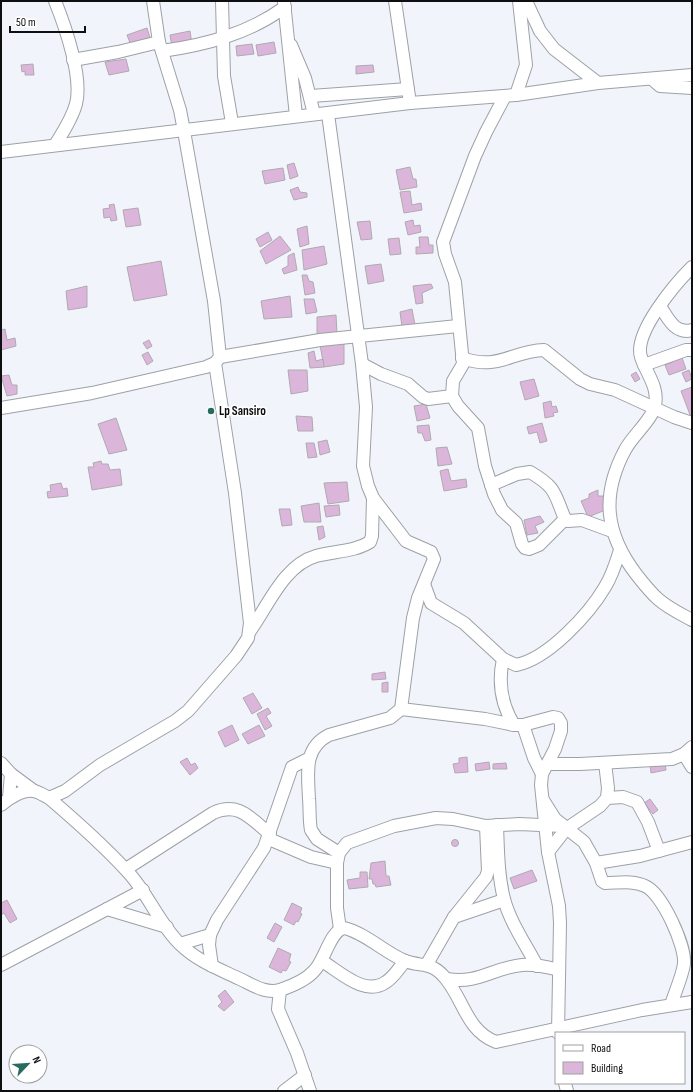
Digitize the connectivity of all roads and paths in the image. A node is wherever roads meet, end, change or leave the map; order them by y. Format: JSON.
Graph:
{"nodes":[{"id":1,"x":55,"y":1,"type":"edge"},
{"id":2,"x":153,"y":1,"type":"edge"},
{"id":3,"x":222,"y":1,"type":"edge"},
{"id":4,"x":395,"y":1,"type":"edge"},
{"id":5,"x":519,"y":3,"type":"edge"},
{"id":6,"x":284,"y":4,"type":"edge"},
{"id":7,"x":223,"y":39,"type":"junction"},
{"id":8,"x":288,"y":39,"type":"junction"},
{"id":9,"x":160,"y":47,"type":"junction"},
{"id":10,"x":74,"y":60,"type":"junction"},
{"id":11,"x":692,"y":76,"type":"edge"},
{"id":12,"x":652,"y":79,"type":"junction"},
{"id":13,"x":598,"y":83,"type":"junction"},
{"id":14,"x":692,"y":88,"type":"edge"},
{"id":15,"x":408,"y":89,"type":"junction"},
{"id":16,"x":311,"y":96,"type":"junction"},
{"id":17,"x":510,"y":96,"type":"junction"},
{"id":18,"x":410,"y":103,"type":"junction"},
{"id":19,"x":314,"y":114,"type":"junction"},
{"id":20,"x":328,"y":114,"type":"junction"},
{"id":21,"x":296,"y":116,"type":"junction"},
{"id":22,"x":232,"y":123,"type":"junction"},
{"id":23,"x":184,"y":131,"type":"junction"},
{"id":24,"x":55,"y":145,"type":"junction"},
{"id":25,"x":1,"y":152,"type":"edge"},
{"id":26,"x":692,"y":267,"type":"edge"},
{"id":27,"x":660,"y":306,"type":"junction"},
{"id":28,"x":458,"y":326,"type":"junction"},
{"id":29,"x":692,"y":330,"type":"edge"},
{"id":30,"x":358,"y":336,"type":"junction"},
{"id":31,"x":692,"y":350,"type":"edge"},
{"id":32,"x":462,"y":358,"type":"junction"},
{"id":33,"x":218,"y":360,"type":"junction"},
{"id":34,"x":362,"y":364,"type":"junction"},
{"id":35,"x":644,"y":365,"type":"junction"},
{"id":36,"x":452,"y":396,"type":"junction"},
{"id":37,"x":1,"y":408,"type":"edge"},
{"id":38,"x":655,"y":408,"type":"junction"},
{"id":39,"x":692,"y":423,"type":"edge"},
{"id":40,"x":491,"y":485,"type":"junction"},
{"id":41,"x":373,"y":498,"type":"junction"},
{"id":42,"x":565,"y":519,"type":"junction"},
{"id":43,"x":612,"y":531,"type":"junction"},
{"id":44,"x":620,"y":550,"type":"junction"},
{"id":45,"x":424,"y":584,"type":"junction"},
{"id":46,"x":692,"y":620,"type":"edge"},
{"id":47,"x":250,"y":631,"type":"junction"},
{"id":48,"x":503,"y":658,"type":"junction"},
{"id":49,"x":401,"y":709,"type":"junction"},
{"id":50,"x":518,"y":725,"type":"junction"},
{"id":51,"x":688,"y":750,"type":"edge"},
{"id":52,"x":308,"y":759,"type":"junction"},
{"id":53,"x":1,"y":763,"type":"edge"},
{"id":54,"x":605,"y":763,"type":"junction"},
{"id":55,"x":692,"y":767,"type":"edge"},
{"id":56,"x":545,"y":769,"type":"junction"},
{"id":57,"x":11,"y":774,"type":"junction"},
{"id":58,"x":34,"y":791,"type":"junction"},
{"id":59,"x":49,"y":798,"type":"junction"},
{"id":60,"x":607,"y":798,"type":"junction"},
{"id":61,"x":543,"y":799,"type":"junction"},
{"id":62,"x":5,"y":802,"type":"edge"},
{"id":63,"x":544,"y":825,"type":"junction"},
{"id":64,"x":491,"y":826,"type":"junction"},
{"id":65,"x":564,"y":828,"type":"junction"},
{"id":66,"x":270,"y":836,"type":"junction"},
{"id":67,"x":692,"y":842,"type":"edge"},
{"id":68,"x":659,"y":851,"type":"junction"},
{"id":69,"x":548,"y":852,"type":"junction"},
{"id":70,"x":338,"y":858,"type":"junction"},
{"id":71,"x":596,"y":863,"type":"junction"},
{"id":72,"x":126,"y":869,"type":"junction"},
{"id":73,"x":143,"y":890,"type":"junction"},
{"id":74,"x":504,"y":900,"type":"junction"},
{"id":75,"x":107,"y":909,"type":"junction"},
{"id":76,"x":454,"y":917,"type":"junction"},
{"id":77,"x":167,"y":927,"type":"junction"},
{"id":78,"x":340,"y":929,"type":"junction"},
{"id":79,"x":210,"y":935,"type":"junction"},
{"id":80,"x":180,"y":944,"type":"junction"},
{"id":81,"x":2,"y":961,"type":"edge"},
{"id":82,"x":322,"y":961,"type":"junction"},
{"id":83,"x":405,"y":961,"type":"junction"},
{"id":84,"x":427,"y":964,"type":"junction"},
{"id":85,"x":212,"y":966,"type":"junction"},
{"id":86,"x":537,"y":966,"type":"junction"},
{"id":87,"x":559,"y":970,"type":"junction"},
{"id":88,"x":447,"y":980,"type":"junction"},
{"id":89,"x":280,"y":990,"type":"junction"},
{"id":90,"x":692,"y":1002,"type":"edge"},
{"id":91,"x":671,"y":1005,"type":"junction"},
{"id":92,"x":557,"y":1030,"type":"edge"},
{"id":93,"x":304,"y":1075,"type":"junction"},
{"id":94,"x":284,"y":1091,"type":"edge"},
{"id":95,"x":310,"y":1091,"type":"edge"}],
"edges":[{"from":1,"to":10,"type":"street"},
{"from":2,"to":9,"type":"street"},
{"from":3,"to":7,"type":"street"},
{"from":4,"to":15,"type":"street"},
{"from":5,"to":13,"type":"street"},
{"from":5,"to":17,"type":"street"},
{"from":6,"to":7,"type":"street"},
{"from":6,"to":8,"type":"street"},
{"from":7,"to":9,"type":"street"},
{"from":7,"to":22,"type":"street"},
{"from":8,"to":16,"type":"street"},
{"from":8,"to":21,"type":"street"},
{"from":9,"to":10,"type":"street"},
{"from":9,"to":23,"type":"street"},
{"from":10,"to":24,"type":"street"},
{"from":11,"to":12,"type":"street"},
{"from":12,"to":13,"type":"street"},
{"from":12,"to":14,"type":"street"},
{"from":13,"to":17,"type":"street"},
{"from":15,"to":16,"type":"street"},
{"from":15,"to":18,"type":"street"},
{"from":16,"to":19,"type":"street"},
{"from":17,"to":18,"type":"street"},
{"from":17,"to":28,"type":"street"},
{"from":18,"to":20,"type":"street"},
{"from":19,"to":20,"type":"street"},
{"from":19,"to":21,"type":"street"},
{"from":20,"to":30,"type":"street"},
{"from":21,"to":22,"type":"street"},
{"from":22,"to":23,"type":"street"},
{"from":23,"to":24,"type":"street"},
{"from":23,"to":33,"type":"street"},
{"from":24,"to":25,"type":"street"},
{"from":26,"to":27,"type":"street"},
{"from":27,"to":29,"type":"street"},
{"from":27,"to":35,"type":"street"},
{"from":28,"to":30,"type":"street"},
{"from":28,"to":32,"type":"street"},
{"from":30,"to":33,"type":"street"},
{"from":30,"to":34,"type":"street"},
{"from":31,"to":35,"type":"street"},
{"from":32,"to":36,"type":"street"},
{"from":32,"to":38,"type":"street"},
{"from":33,"to":37,"type":"street"},
{"from":33,"to":47,"type":"street"},
{"from":34,"to":36,"type":"street"},
{"from":34,"to":41,"type":"street"},
{"from":35,"to":38,"type":"street"},
{"from":36,"to":40,"type":"street"},
{"from":38,"to":39,"type":"street"},
{"from":38,"to":43,"type":"street"},
{"from":40,"to":42,"type":"street"},
{"from":40,"to":42,"type":"street"},
{"from":41,"to":45,"type":"street"},
{"from":41,"to":47,"type":"street"},
{"from":42,"to":43,"type":"street"},
{"from":43,"to":44,"type":"street"},
{"from":44,"to":46,"type":"street"},
{"from":44,"to":48,"type":"street"},
{"from":45,"to":48,"type":"street"},
{"from":45,"to":49,"type":"street"},
{"from":47,"to":59,"type":"street"},
{"from":48,"to":50,"type":"street"},
{"from":49,"to":50,"type":"street"},
{"from":49,"to":52,"type":"street"},
{"from":50,"to":56,"type":"street"},
{"from":50,"to":56,"type":"street"},
{"from":51,"to":54,"type":"street"},
{"from":51,"to":55,"type":"street"},
{"from":52,"to":66,"type":"street"},
{"from":52,"to":70,"type":"street"},
{"from":53,"to":57,"type":"street"},
{"from":54,"to":56,"type":"street"},
{"from":54,"to":60,"type":"street"},
{"from":56,"to":61,"type":"street"},
{"from":57,"to":58,"type":"street"},
{"from":57,"to":62,"type":"street"},
{"from":58,"to":59,"type":"street"},
{"from":58,"to":62,"type":"street"},
{"from":59,"to":72,"type":"street"},
{"from":60,"to":65,"type":"street"},
{"from":60,"to":68,"type":"street"},
{"from":61,"to":63,"type":"street"},
{"from":61,"to":65,"type":"street"},
{"from":63,"to":64,"type":"street"},
{"from":63,"to":65,"type":"street"},
{"from":63,"to":69,"type":"street"},
{"from":64,"to":70,"type":"street"},
{"from":64,"to":74,"type":"street"},
{"from":64,"to":76,"type":"street"},
{"from":65,"to":69,"type":"street"},
{"from":65,"to":71,"type":"street"},
{"from":66,"to":70,"type":"street"},
{"from":66,"to":72,"type":"street"},
{"from":66,"to":79,"type":"street"},
{"from":67,"to":68,"type":"street"},
{"from":68,"to":71,"type":"street"},
{"from":69,"to":87,"type":"street"},
{"from":70,"to":78,"type":"street"},
{"from":71,"to":91,"type":"street"},
{"from":72,"to":73,"type":"street"},
{"from":73,"to":75,"type":"street"},
{"from":73,"to":77,"type":"street"},
{"from":74,"to":76,"type":"street"},
{"from":74,"to":86,"type":"street"},
{"from":75,"to":77,"type":"street"},
{"from":75,"to":81,"type":"street"},
{"from":76,"to":84,"type":"street"},
{"from":77,"to":80,"type":"street"},
{"from":78,"to":82,"type":"street"},
{"from":78,"to":83,"type":"street"},
{"from":79,"to":80,"type":"street"},
{"from":79,"to":85,"type":"street"},
{"from":80,"to":85,"type":"street"},
{"from":82,"to":83,"type":"street"},
{"from":82,"to":89,"type":"street"},
{"from":83,"to":84,"type":"street"},
{"from":84,"to":88,"type":"street"},
{"from":85,"to":89,"type":"street"},
{"from":86,"to":87,"type":"street"},
{"from":86,"to":88,"type":"street"},
{"from":87,"to":92,"type":"street"},
{"from":88,"to":92,"type":"street"},
{"from":89,"to":93,"type":"street"},
{"from":90,"to":91,"type":"street"},
{"from":91,"to":92,"type":"street"},
{"from":93,"to":94,"type":"street"},
{"from":93,"to":95,"type":"street"}]}
